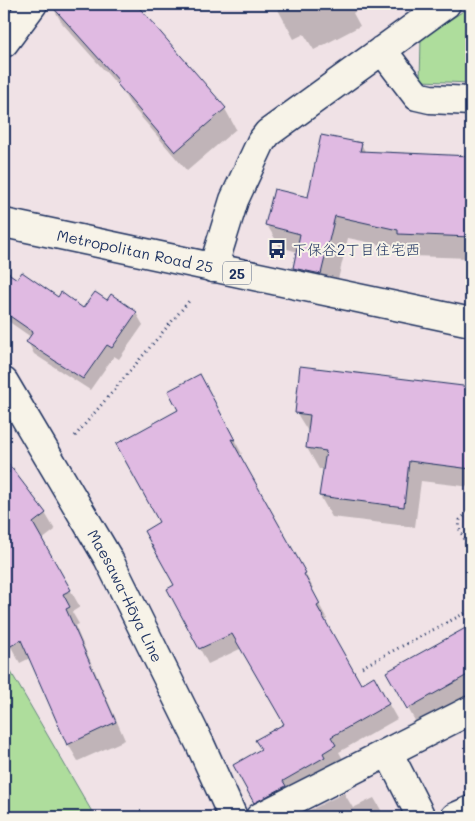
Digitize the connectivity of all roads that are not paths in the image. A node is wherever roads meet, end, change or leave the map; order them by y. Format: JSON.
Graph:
{"nodes":[{"id":1,"x":33,"y":4,"type":"edge"},
{"id":2,"x":446,"y":4,"type":"edge"},
{"id":3,"x":4,"y":42,"type":"edge"},
{"id":4,"x":382,"y":50,"type":"junction"},
{"id":5,"x":471,"y":101,"type":"edge"},
{"id":6,"x":4,"y":224,"type":"edge"},
{"id":7,"x":213,"y":268,"type":"junction"},
{"id":8,"x":471,"y":322,"type":"edge"},
{"id":9,"x":4,"y":382,"type":"edge"},
{"id":10,"x":471,"y":710,"type":"edge"},
{"id":11,"x":388,"y":752,"type":"junction"},
{"id":12,"x":471,"y":810,"type":"edge"},
{"id":13,"x":233,"y":817,"type":"edge"},
{"id":14,"x":260,"y":817,"type":"edge"},
{"id":15,"x":421,"y":817,"type":"edge"},
{"id":16,"x":455,"y":817,"type":"edge"}],
"edges":[{"from":1,"to":3,"type":"main road"},
{"from":2,"to":4,"type":"main road"},
{"from":4,"to":5,"type":"main road"},
{"from":4,"to":7,"type":"main road"},
{"from":6,"to":7,"type":"main road","name":"Metropolitan Road 25","number":"25"},
{"from":7,"to":8,"type":"main road","name":"Metropolitan Road 25","number":"25"},
{"from":9,"to":13,"type":"main road","name":"Maesawa-Hōya Line"},
{"from":10,"to":11,"type":"main road"},
{"from":11,"to":14,"type":"main road"},
{"from":11,"to":15,"type":"main road"},
{"from":12,"to":16,"type":"main road"}]}
